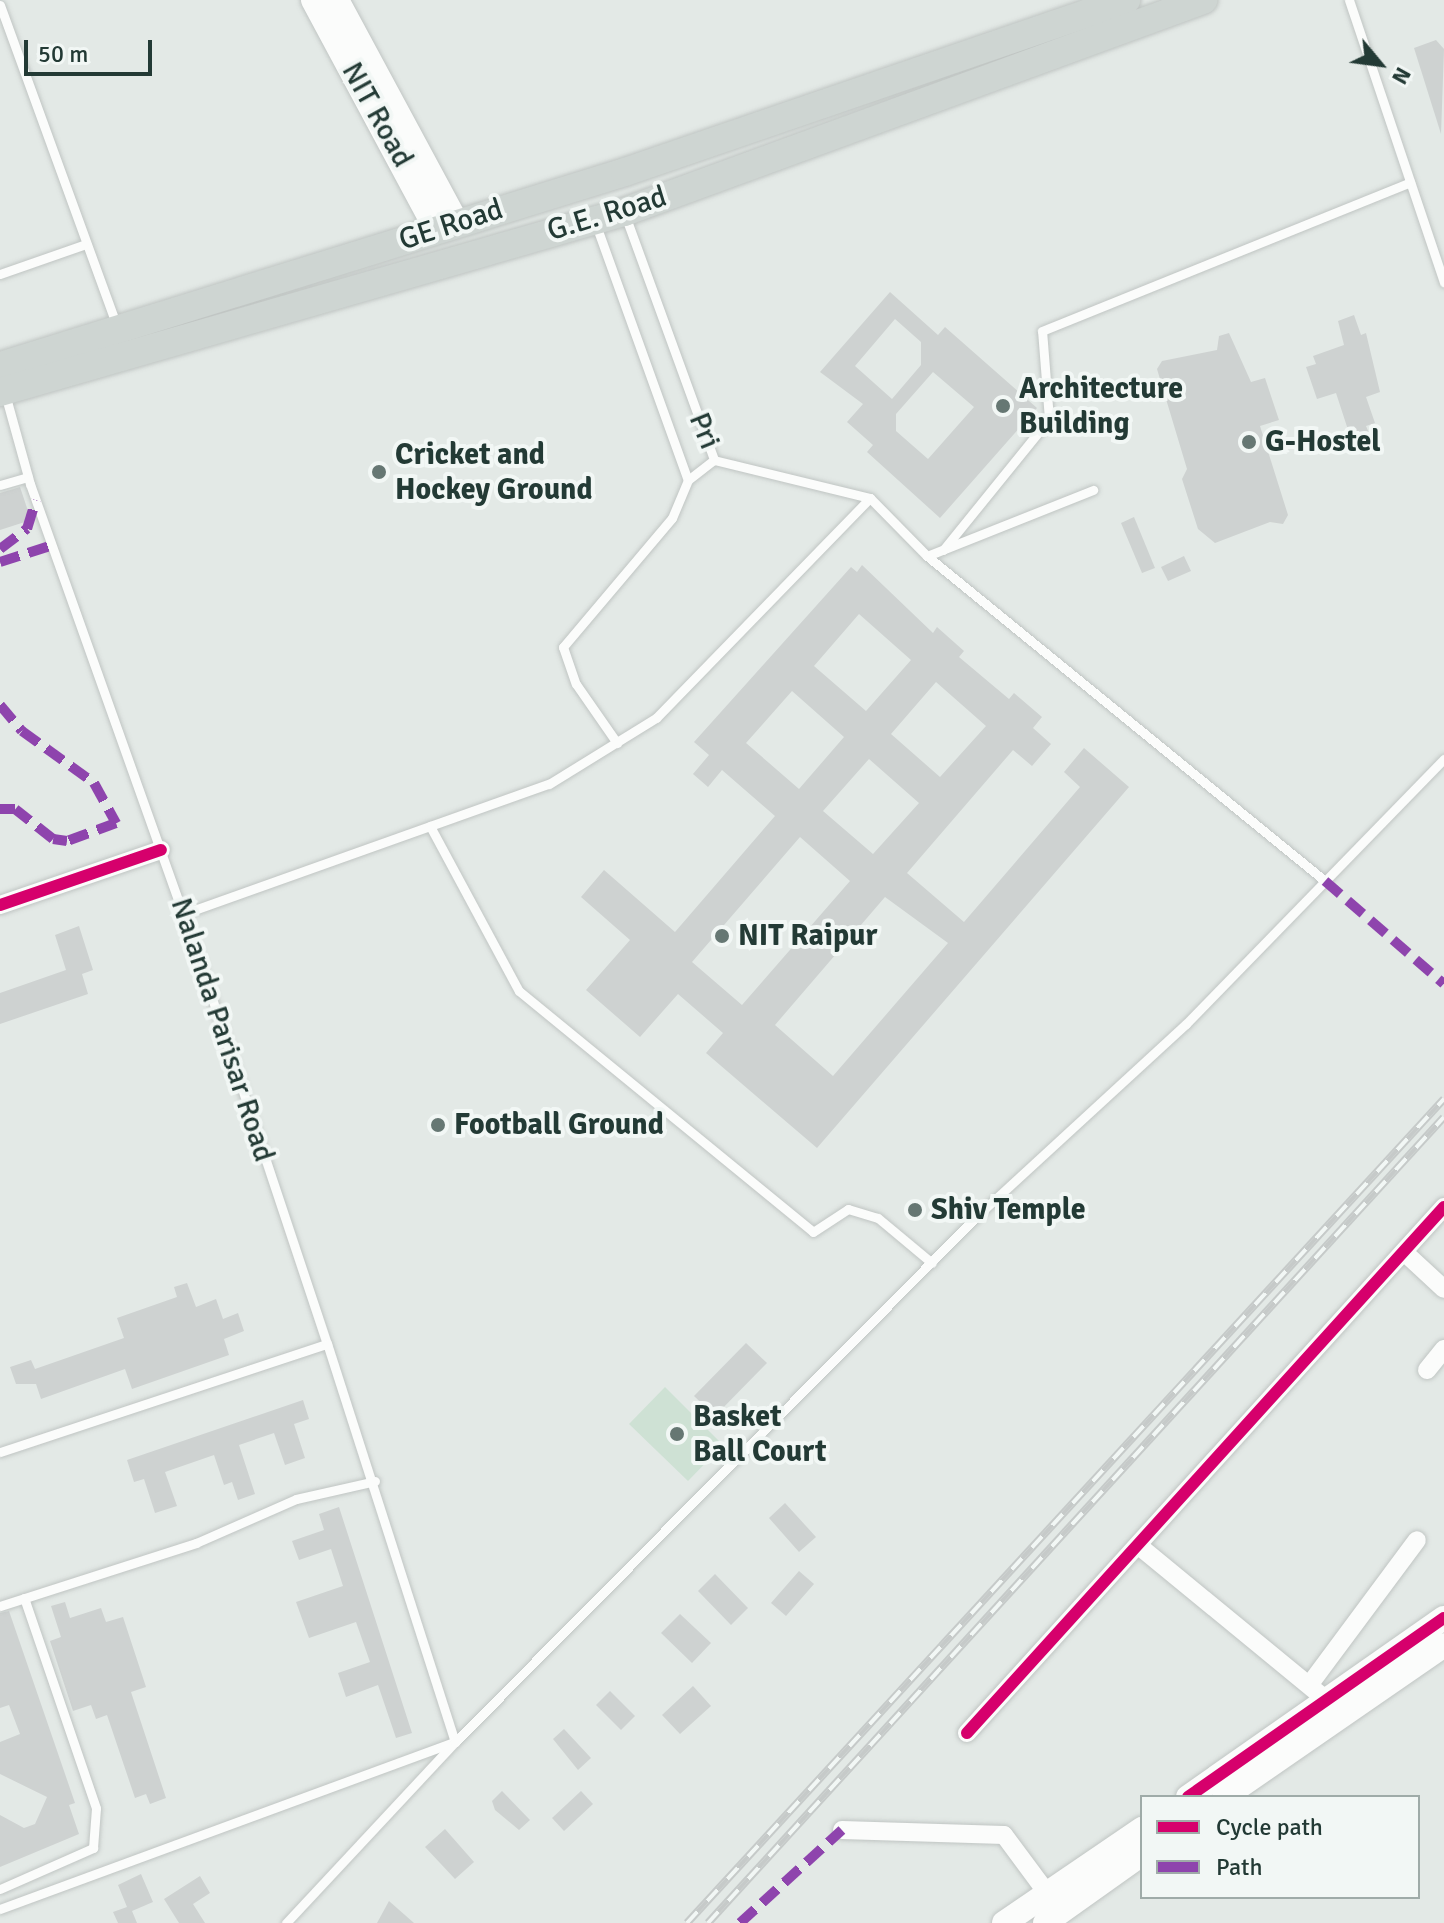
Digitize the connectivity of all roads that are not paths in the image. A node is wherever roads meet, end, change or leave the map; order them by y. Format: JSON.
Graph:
{"nodes":[{"id":1,"x":313,"y":0,"type":"edge"},
{"id":2,"x":337,"y":0,"type":"edge"},
{"id":3,"x":1126,"y":0,"type":"edge"},
{"id":4,"x":1203,"y":0,"type":"edge"},
{"id":5,"x":1349,"y":0,"type":"edge"},
{"id":6,"x":0,"y":5,"type":"edge"},
{"id":7,"x":616,"y":175,"type":"junction"},
{"id":8,"x":1410,"y":182,"type":"junction"},
{"id":9,"x":586,"y":184,"type":"junction"},
{"id":10,"x":624,"y":212,"type":"junction"},
{"id":11,"x":595,"y":221,"type":"junction"},
{"id":12,"x":447,"y":227,"type":"junction"},
{"id":13,"x":86,"y":244,"type":"junction"},
{"id":14,"x":458,"y":257,"type":"junction"},
{"id":15,"x":0,"y":274,"type":"edge"},
{"id":16,"x":1444,"y":282,"type":"edge"},
{"id":17,"x":118,"y":328,"type":"junction"},
{"id":18,"x":1,"y":383,"type":"edge"},
{"id":19,"x":714,"y":460,"type":"junction"},
{"id":20,"x":28,"y":477,"type":"junction"},
{"id":21,"x":688,"y":480,"type":"junction"},
{"id":22,"x":0,"y":485,"type":"edge"},
{"id":23,"x":1093,"y":490,"type":"dead end"},
{"id":24,"x":870,"y":498,"type":"junction"},
{"id":25,"x":943,"y":550,"type":"junction"},
{"id":26,"x":927,"y":556,"type":"junction"},
{"id":27,"x":617,"y":743,"type":"junction"},
{"id":28,"x":1444,"y":759,"type":"edge"},
{"id":29,"x":430,"y":826,"type":"junction"},
{"id":30,"x":161,"y":850,"type":"junction"},
{"id":31,"x":1325,"y":881,"type":"junction"},
{"id":32,"x":0,"y":905,"type":"edge"},
{"id":33,"x":183,"y":914,"type":"junction"},
{"id":34,"x":1444,"y":1207,"type":"edge"},
{"id":35,"x":1404,"y":1252,"type":"junction"},
{"id":36,"x":932,"y":1263,"type":"junction"},
{"id":37,"x":1444,"y":1289,"type":"edge"},
{"id":38,"x":327,"y":1344,"type":"junction"},
{"id":39,"x":1444,"y":1349,"type":"edge"},
{"id":40,"x":1427,"y":1370,"type":"dead end"},
{"id":41,"x":0,"y":1452,"type":"edge"},
{"id":42,"x":375,"y":1481,"type":"junction"},
{"id":43,"x":1417,"y":1540,"type":"dead end"},
{"id":44,"x":1139,"y":1546,"type":"junction"},
{"id":45,"x":24,"y":1598,"type":"junction"},
{"id":46,"x":0,"y":1606,"type":"edge"},
{"id":47,"x":1444,"y":1618,"type":"edge"},
{"id":48,"x":1444,"y":1645,"type":"edge"},
{"id":49,"x":1310,"y":1684,"type":"junction"},
{"id":50,"x":1336,"y":1707,"type":"junction"},
{"id":51,"x":967,"y":1733,"type":"dead end"},
{"id":52,"x":455,"y":1742,"type":"junction"},
{"id":53,"x":1191,"y":1795,"type":"edge"},
{"id":54,"x":1226,"y":1795,"type":"edge"},
{"id":55,"x":842,"y":1830,"type":"dead end"},
{"id":56,"x":1140,"y":1830,"type":"edge"},
{"id":57,"x":1140,"y":1855,"type":"edge"},
{"id":58,"x":0,"y":1889,"type":"edge"},
{"id":59,"x":1047,"y":1893,"type":"junction"},
{"id":60,"x":0,"y":1909,"type":"edge"},
{"id":61,"x":286,"y":1923,"type":"edge"},
{"id":62,"x":1004,"y":1923,"type":"edge"},
{"id":63,"x":1045,"y":1923,"type":"edge"}],
"edges":[{"from":1,"to":12,"type":"street","name":"NIT Road"},
{"from":2,"to":12,"type":"street","name":"NIT Road"},
{"from":3,"to":7,"type":"main road","name":"GE Road"},
{"from":4,"to":10,"type":"main road","name":"G.E. Road"},
{"from":5,"to":8,"type":"lane"},
{"from":6,"to":13,"type":"lane"},
{"from":7,"to":9,"type":"main road","name":"GE Road"},
{"from":7,"to":10,"type":"main road"},
{"from":8,"to":16,"type":"lane"},
{"from":8,"to":25,"type":"lane"},
{"from":9,"to":11,"type":"main road"},
{"from":9,"to":12,"type":"main road","name":"GE Road"},
{"from":10,"to":11,"type":"main road","name":"G.E. Road"},
{"from":10,"to":19,"type":"lane","name":"Pri"},
{"from":11,"to":14,"type":"main road","name":"G.E. Road"},
{"from":11,"to":21,"type":"lane"},
{"from":12,"to":14,"type":"main road"},
{"from":12,"to":17,"type":"main road","name":"GE Road"},
{"from":13,"to":15,"type":"lane"},
{"from":13,"to":17,"type":"lane"},
{"from":14,"to":18,"type":"main road","name":"G.E. Road"},
{"from":17,"to":18,"type":"main road","name":"GE Road"},
{"from":18,"to":20,"type":"lane","name":"Nalanda Parisar Road"},
{"from":19,"to":21,"type":"lane"},
{"from":19,"to":24,"type":"lane","name":"Pri"},
{"from":20,"to":22,"type":"lane"},
{"from":20,"to":30,"type":"lane","name":"Nalanda Parisar Road"},
{"from":21,"to":27,"type":"lane"},
{"from":23,"to":25,"type":"lane"},
{"from":24,"to":26,"type":"lane"},
{"from":24,"to":27,"type":"lane"},
{"from":25,"to":26,"type":"lane"},
{"from":26,"to":31,"type":"lane"},
{"from":27,"to":29,"type":"lane"},
{"from":28,"to":31,"type":"lane"},
{"from":29,"to":33,"type":"lane"},
{"from":29,"to":36,"type":"lane"},
{"from":30,"to":32,"type":"street"},
{"from":30,"to":33,"type":"lane","name":"Nalanda Parisar Road"},
{"from":31,"to":36,"type":"lane"},
{"from":33,"to":38,"type":"lane","name":"Nalanda Parisar Road"},
{"from":34,"to":35,"type":"street"},
{"from":35,"to":37,"type":"street"},
{"from":35,"to":44,"type":"street"},
{"from":36,"to":52,"type":"lane"},
{"from":38,"to":41,"type":"lane"},
{"from":38,"to":42,"type":"lane","name":"Nalanda Parisar Road"},
{"from":39,"to":40,"type":"street"},
{"from":42,"to":45,"type":"lane"},
{"from":42,"to":52,"type":"lane","name":"Nalanda Parisar Road"},
{"from":43,"to":49,"type":"street"},
{"from":44,"to":49,"type":"street"},
{"from":44,"to":51,"type":"street"},
{"from":45,"to":46,"type":"lane"},
{"from":45,"to":58,"type":"lane"},
{"from":47,"to":50,"type":"street"},
{"from":48,"to":50,"type":"street"},
{"from":49,"to":50,"type":"street"},
{"from":50,"to":53,"type":"street"},
{"from":50,"to":54,"type":"street"},
{"from":52,"to":60,"type":"lane"},
{"from":52,"to":61,"type":"lane"},
{"from":55,"to":59,"type":"street"},
{"from":56,"to":59,"type":"street"},
{"from":57,"to":63,"type":"street"},
{"from":59,"to":62,"type":"street"}]}
